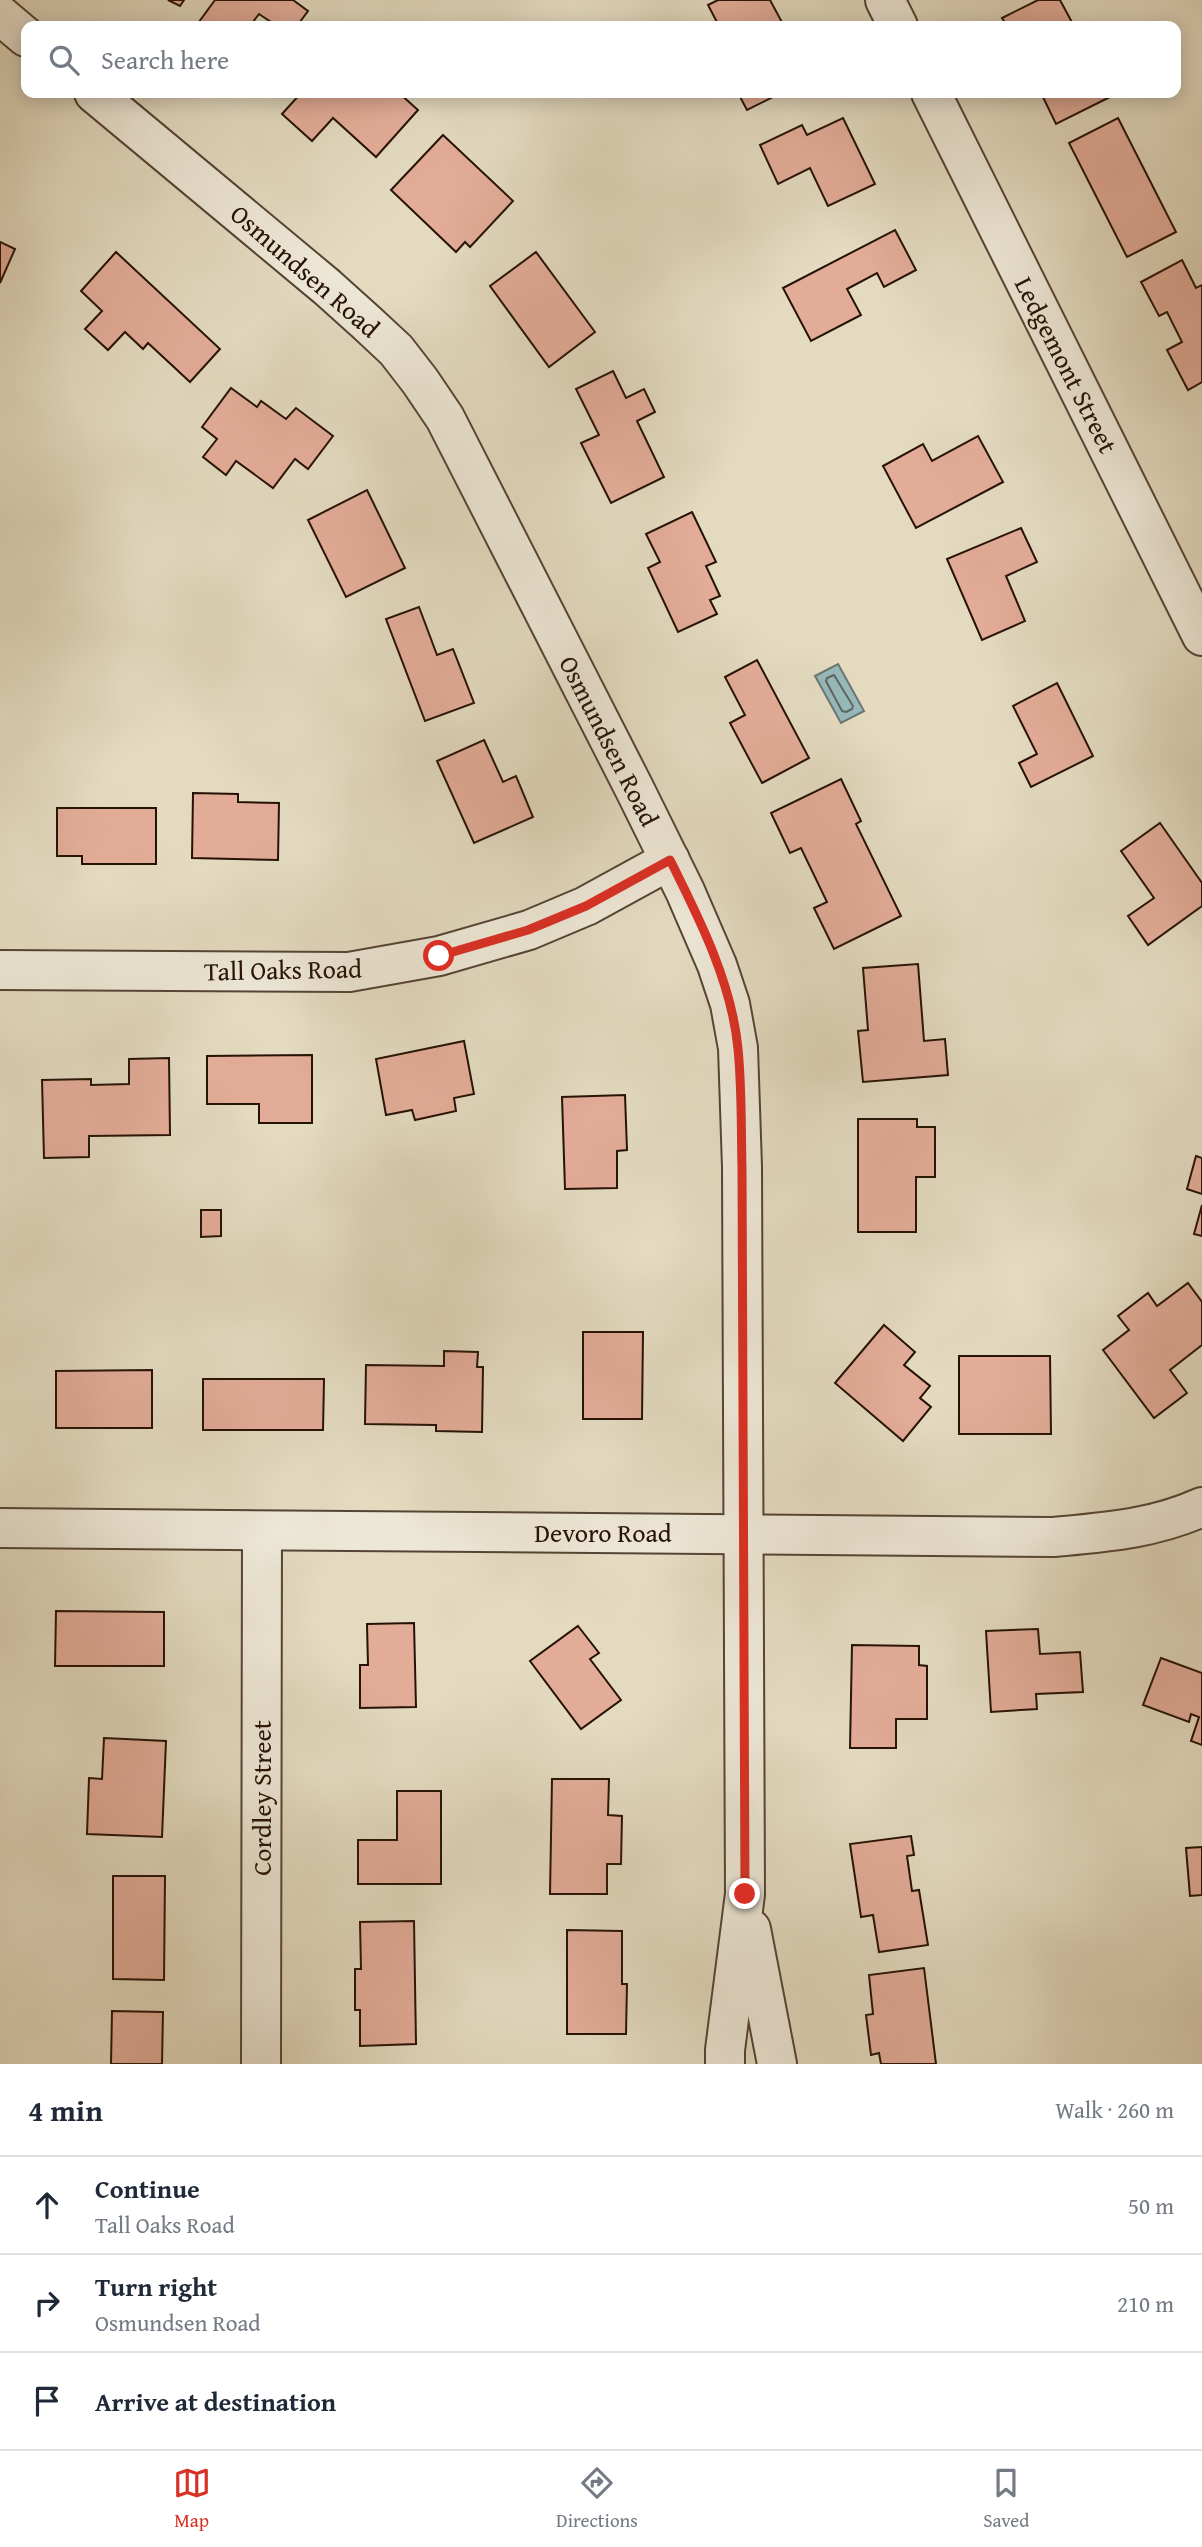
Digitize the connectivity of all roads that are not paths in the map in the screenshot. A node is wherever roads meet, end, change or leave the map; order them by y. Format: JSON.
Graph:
{"nodes":[{"id":1,"x":885,"y":0,"type":"edge"},
{"id":2,"x":896,"y":21,"type":"edge"},
{"id":3,"x":100,"y":98,"type":"edge"},
{"id":4,"x":933,"y":98,"type":"edge"},
{"id":5,"x":1202,"y":636,"type":"edge"},
{"id":6,"x":670,"y":860,"type":"junction"},
{"id":7,"x":0,"y":970,"type":"edge"},
{"id":8,"x":1202,"y":1507,"type":"edge"},
{"id":9,"x":0,"y":1528,"type":"edge"},
{"id":10,"x":262,"y":1532,"type":"junction"},
{"id":11,"x":743,"y":1533,"type":"junction"},
{"id":12,"x":745,"y":1894,"type":"junction"},
{"id":13,"x":261,"y":2064,"type":"edge"},
{"id":14,"x":725,"y":2064,"type":"edge"},
{"id":15,"x":777,"y":2064,"type":"edge"}],
"edges":[{"from":1,"to":2,"type":"street"},
{"from":3,"to":6,"type":"street","name":"Osmundsen Road"},
{"from":4,"to":5,"type":"street","name":"Ledgemont Street"},
{"from":6,"to":7,"type":"street","name":"Tall Oaks Road"},
{"from":6,"to":11,"type":"street","name":"Osmundsen Road"},
{"from":8,"to":11,"type":"street","name":"Devoro Road"},
{"from":9,"to":10,"type":"street","name":"Devoro Road"},
{"from":10,"to":11,"type":"street","name":"Devoro Road"},
{"from":10,"to":13,"type":"street","name":"Cordley Street"},
{"from":11,"to":12,"type":"street","name":"Osmundsen Road"},
{"from":12,"to":14,"type":"street","name":"Osmundsen Road"},
{"from":12,"to":15,"type":"street","name":"Osmundsen Road"}]}
